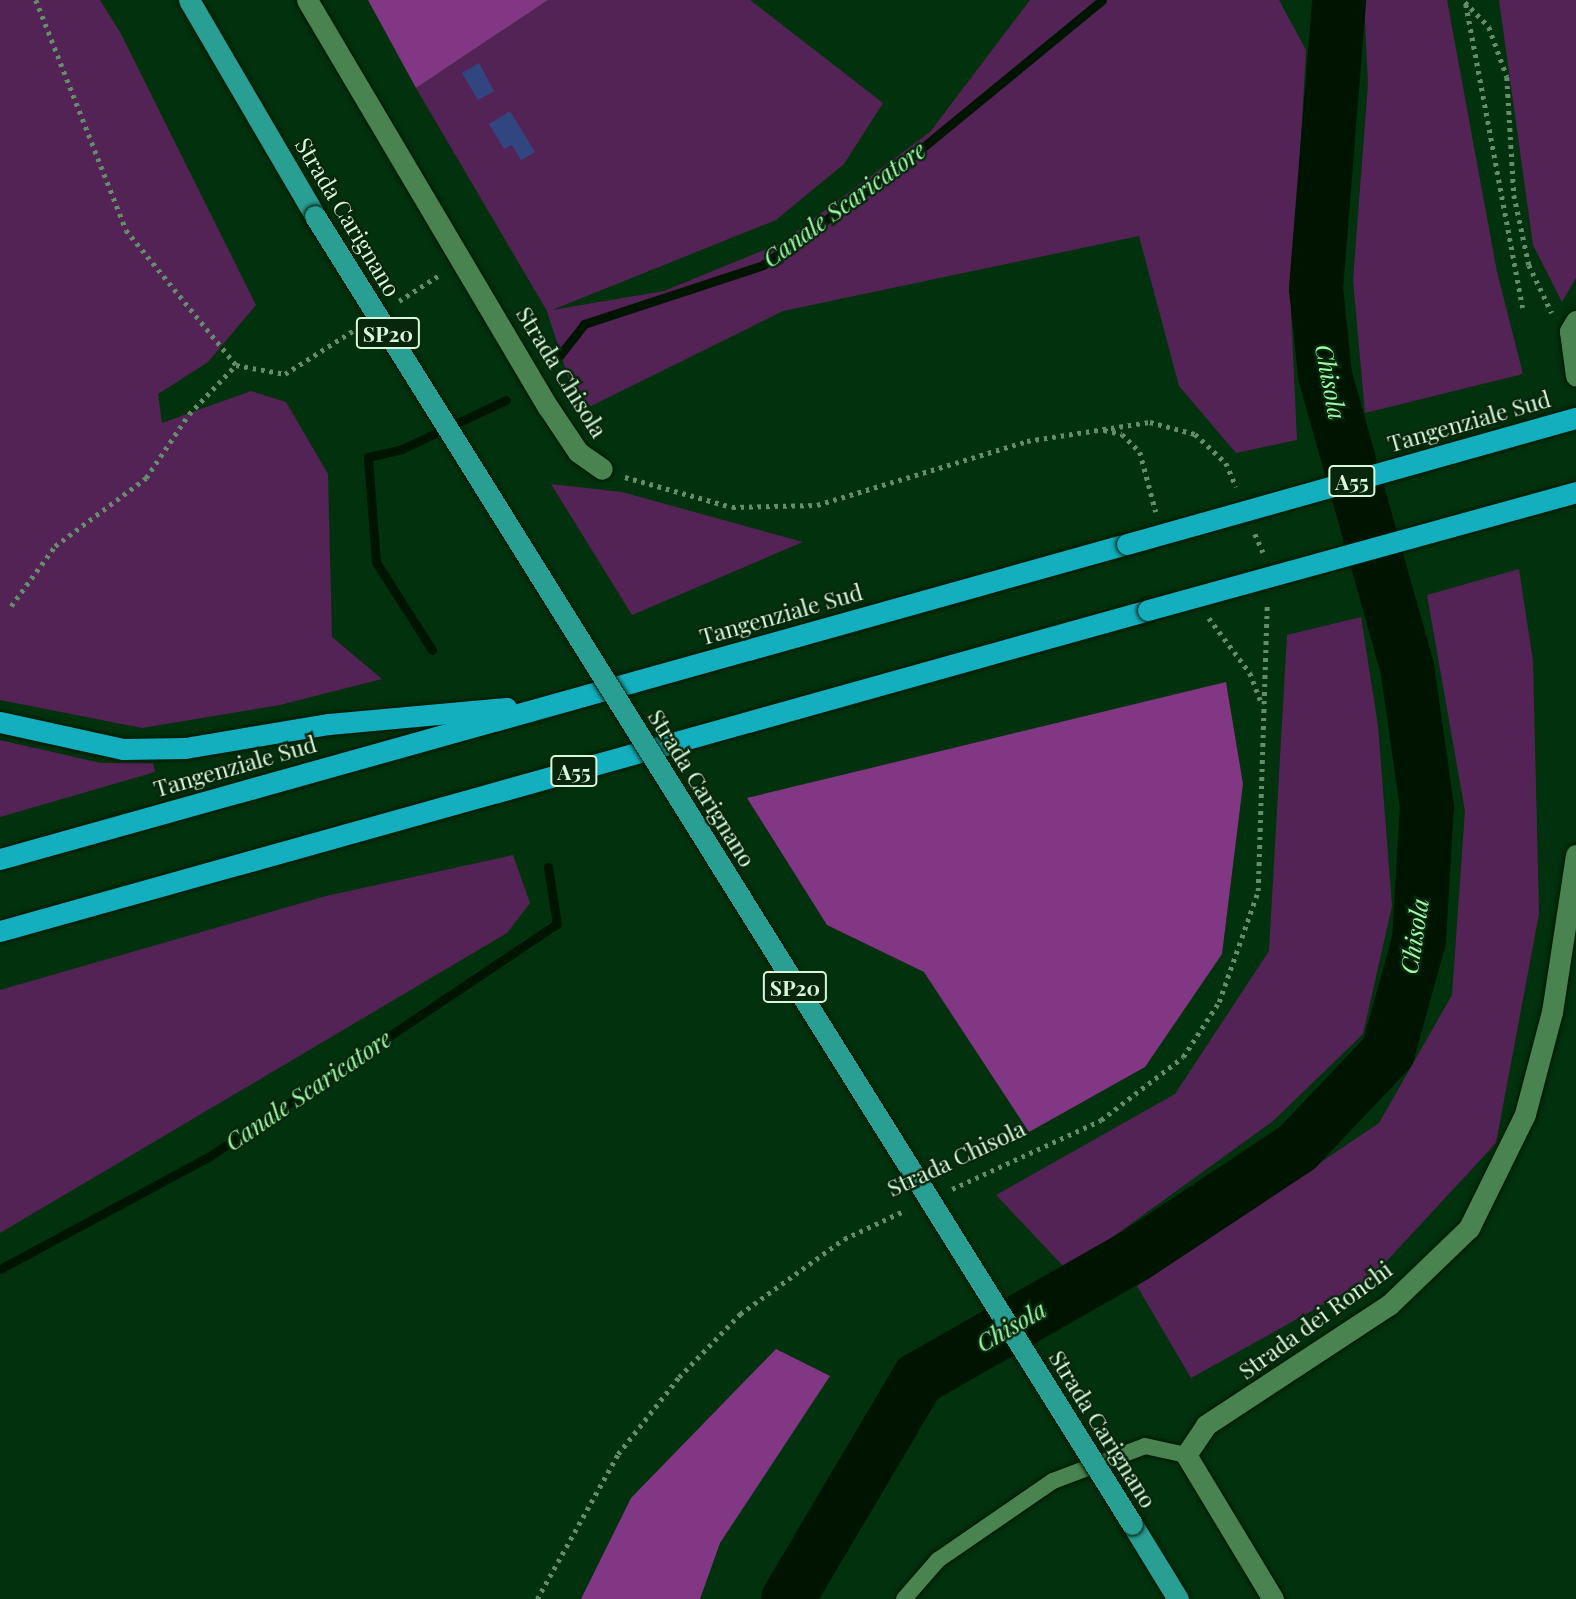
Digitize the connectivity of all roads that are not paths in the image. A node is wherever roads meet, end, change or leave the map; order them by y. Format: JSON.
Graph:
{"nodes":[{"id":1,"x":189,"y":0,"type":"edge"},
{"id":2,"x":307,"y":0,"type":"edge"},
{"id":3,"x":1573,"y":326,"type":"edge"},
{"id":4,"x":1576,"y":376,"type":"edge"},
{"id":5,"x":1576,"y":418,"type":"edge"},
{"id":6,"x":603,"y":469,"type":"road end"},
{"id":7,"x":1576,"y":492,"type":"edge"},
{"id":8,"x":560,"y":703,"type":"junction"},
{"id":9,"x":0,"y":722,"type":"edge"},
{"id":10,"x":1576,"y":855,"type":"edge"},
{"id":11,"x":0,"y":859,"type":"edge"},
{"id":12,"x":0,"y":931,"type":"edge"},
{"id":13,"x":1186,"y":1455,"type":"junction"},
{"id":14,"x":904,"y":1599,"type":"edge"},
{"id":15,"x":1178,"y":1599,"type":"edge"},
{"id":16,"x":1273,"y":1599,"type":"edge"}],
"edges":[{"from":1,"to":15,"type":"main road","name":"Strada Carignano","number":"SP20","bridge":true},
{"from":2,"to":6,"type":"street","name":"Strada Chisola"},
{"from":3,"to":4,"type":"street"},
{"from":5,"to":8,"type":"highway","name":"Tangenziale Sud","number":"A55","bridge":true},
{"from":7,"to":12,"type":"highway","number":"A55","bridge":true},
{"from":8,"to":9,"type":"highway"},
{"from":8,"to":11,"type":"highway","name":"Tangenziale Sud","number":"A55"},
{"from":10,"to":13,"type":"street","name":"Strada dei Ronchi"},
{"from":13,"to":14,"type":"lane"},
{"from":13,"to":16,"type":"street"}]}
